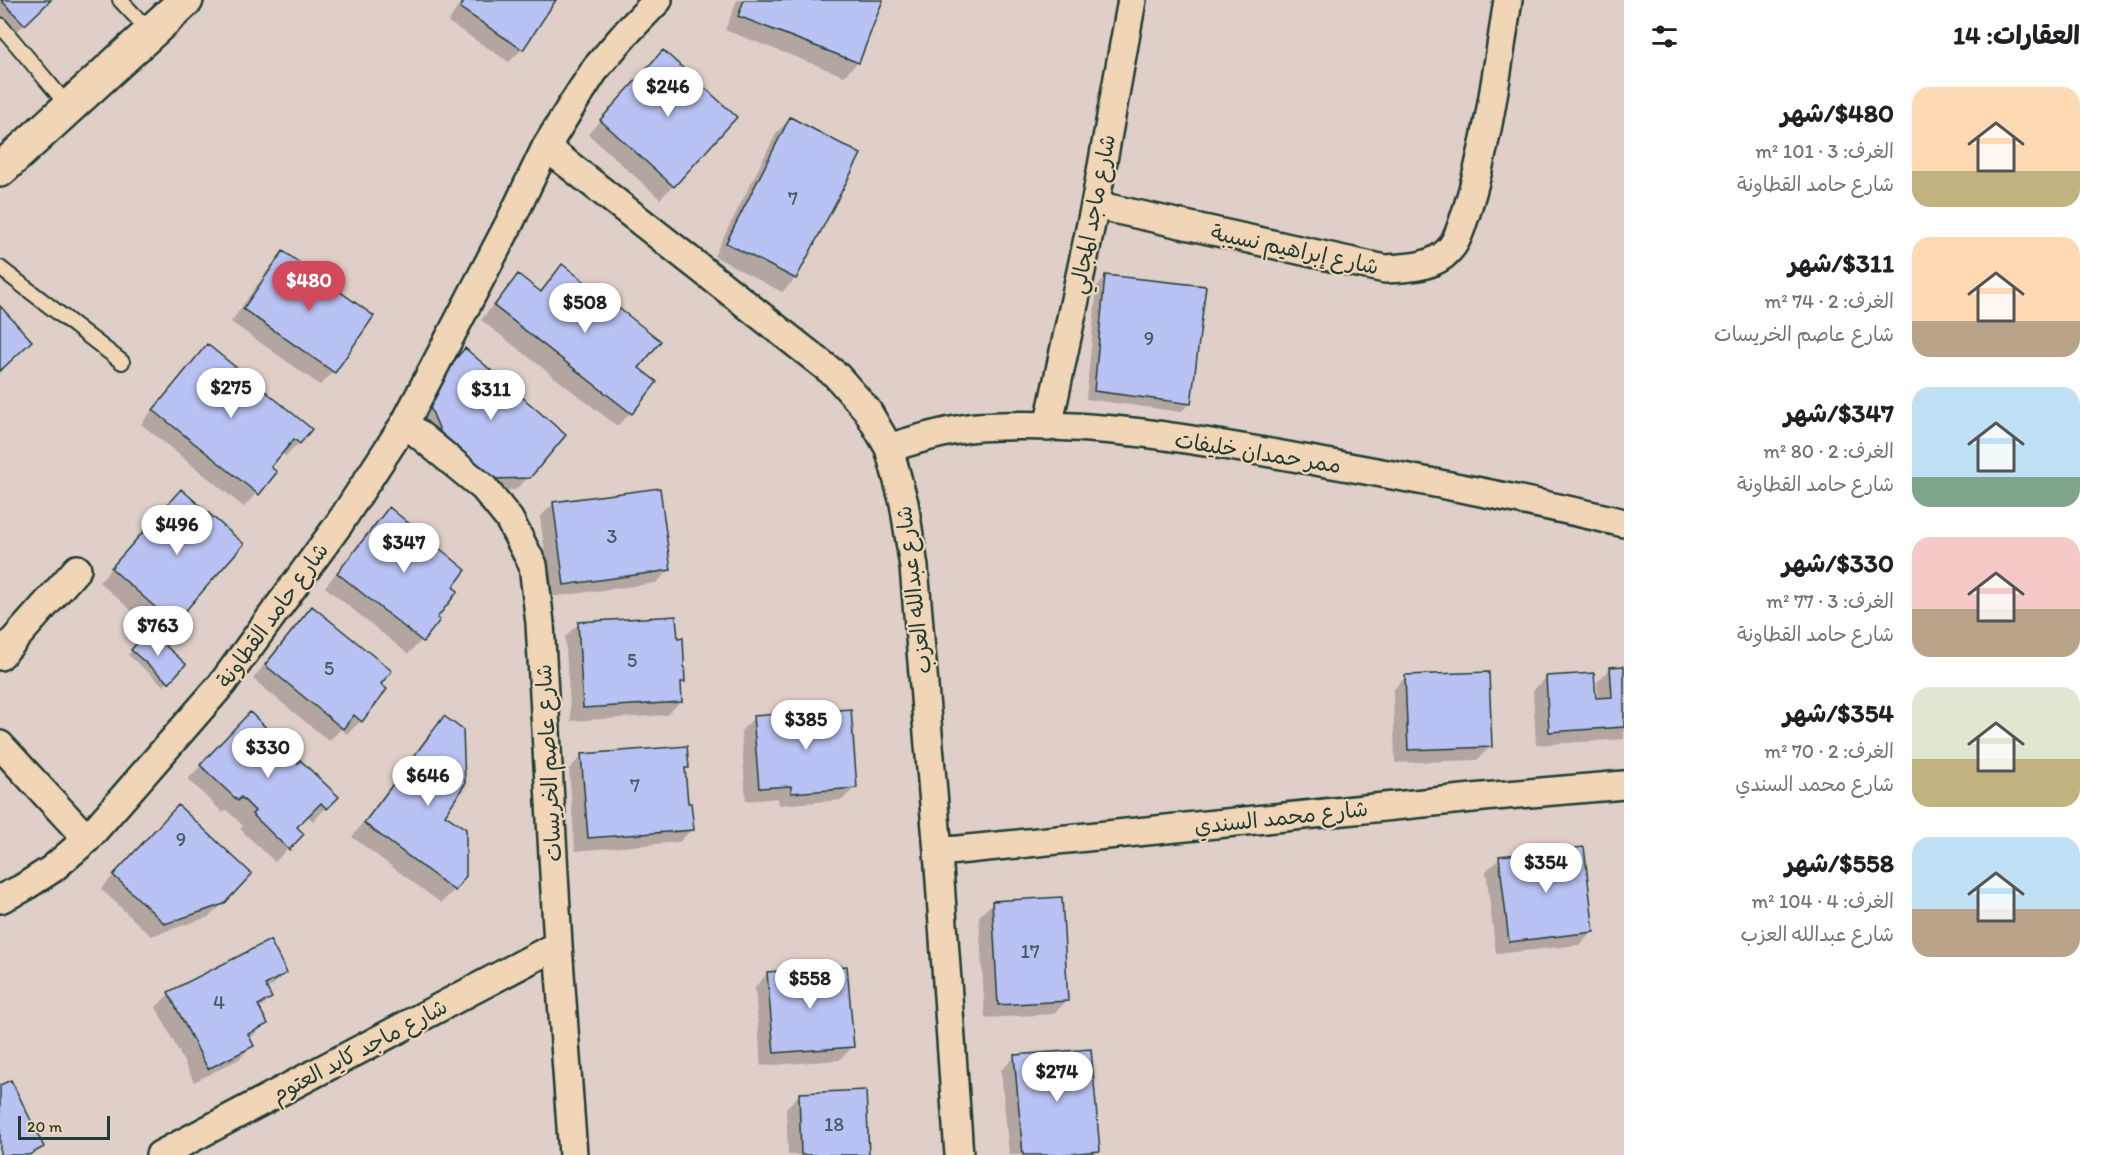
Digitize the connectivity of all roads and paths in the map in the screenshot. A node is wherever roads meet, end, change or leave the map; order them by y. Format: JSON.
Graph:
{"nodes":[{"id":1,"x":120,"y":0,"type":"edge"},
{"id":2,"x":186,"y":0,"type":"edge"},
{"id":3,"x":658,"y":0,"type":"edge"},
{"id":4,"x":1132,"y":0,"type":"edge"},
{"id":5,"x":1508,"y":0,"type":"edge"},
{"id":6,"x":0,"y":25,"type":"edge"},
{"id":7,"x":151,"y":33,"type":"junction"},
{"id":8,"x":69,"y":108,"type":"junction"},
{"id":9,"x":546,"y":147,"type":"junction"},
{"id":10,"x":0,"y":170,"type":"edge"},
{"id":11,"x":1095,"y":205,"type":"junction"},
{"id":12,"x":0,"y":268,"type":"edge"},
{"id":13,"x":122,"y":362,"type":"dead end"},
{"id":14,"x":405,"y":423,"type":"junction"},
{"id":15,"x":1048,"y":427,"type":"junction"},
{"id":16,"x":889,"y":448,"type":"junction"},
{"id":17,"x":1624,"y":523,"type":"edge"},
{"id":18,"x":77,"y":569,"type":"dead end"},
{"id":19,"x":0,"y":656,"type":"edge"},
{"id":20,"x":0,"y":745,"type":"edge"},
{"id":21,"x":1624,"y":785,"type":"edge"},
{"id":22,"x":87,"y":839,"type":"junction"},
{"id":23,"x":938,"y":852,"type":"junction"},
{"id":24,"x":0,"y":899,"type":"edge"},
{"id":25,"x":558,"y":945,"type":"junction"},
{"id":26,"x":160,"y":1155,"type":"edge"},
{"id":27,"x":573,"y":1155,"type":"edge"},
{"id":28,"x":959,"y":1155,"type":"edge"}],
"edges":[{"from":1,"to":7,"type":"lane"},
{"from":2,"to":7,"type":"street"},
{"from":3,"to":9,"type":"street","name":"شارع حامد القطاونة"},
{"from":4,"to":11,"type":"street","name":"شارع ماجد المجالي"},
{"from":5,"to":11,"type":"street","name":"شارع إبراهيم نسيبة"},
{"from":6,"to":8,"type":"lane"},
{"from":7,"to":8,"type":"street"},
{"from":8,"to":10,"type":"street"},
{"from":9,"to":14,"type":"street","name":"شارع حامد القطاونة"},
{"from":9,"to":16,"type":"street","name":"شارع عبدالله العزب"},
{"from":11,"to":15,"type":"street","name":"شارع ماجد المجالي"},
{"from":12,"to":13,"type":"lane"},
{"from":14,"to":22,"type":"street","name":"شارع حامد القطاونة"},
{"from":14,"to":25,"type":"street","name":"شارع عاصم الخريسات"},
{"from":15,"to":16,"type":"street","name":"ممر حمدان خليفات"},
{"from":15,"to":17,"type":"street","name":"ممر حمدان خليفات"},
{"from":16,"to":23,"type":"street","name":"شارع عبدالله العزب"},
{"from":18,"to":19,"type":"street"},
{"from":20,"to":22,"type":"street"},
{"from":21,"to":23,"type":"street","name":"شارع محمد السندي"},
{"from":22,"to":24,"type":"street","name":"شارع حامد القطاونة"},
{"from":23,"to":28,"type":"street","name":"شارع عبدالله العزب"},
{"from":25,"to":26,"type":"street","name":"شارع ماجد كايد العتوم"},
{"from":25,"to":27,"type":"street","name":"شارع عاصم الخريسات"}]}
